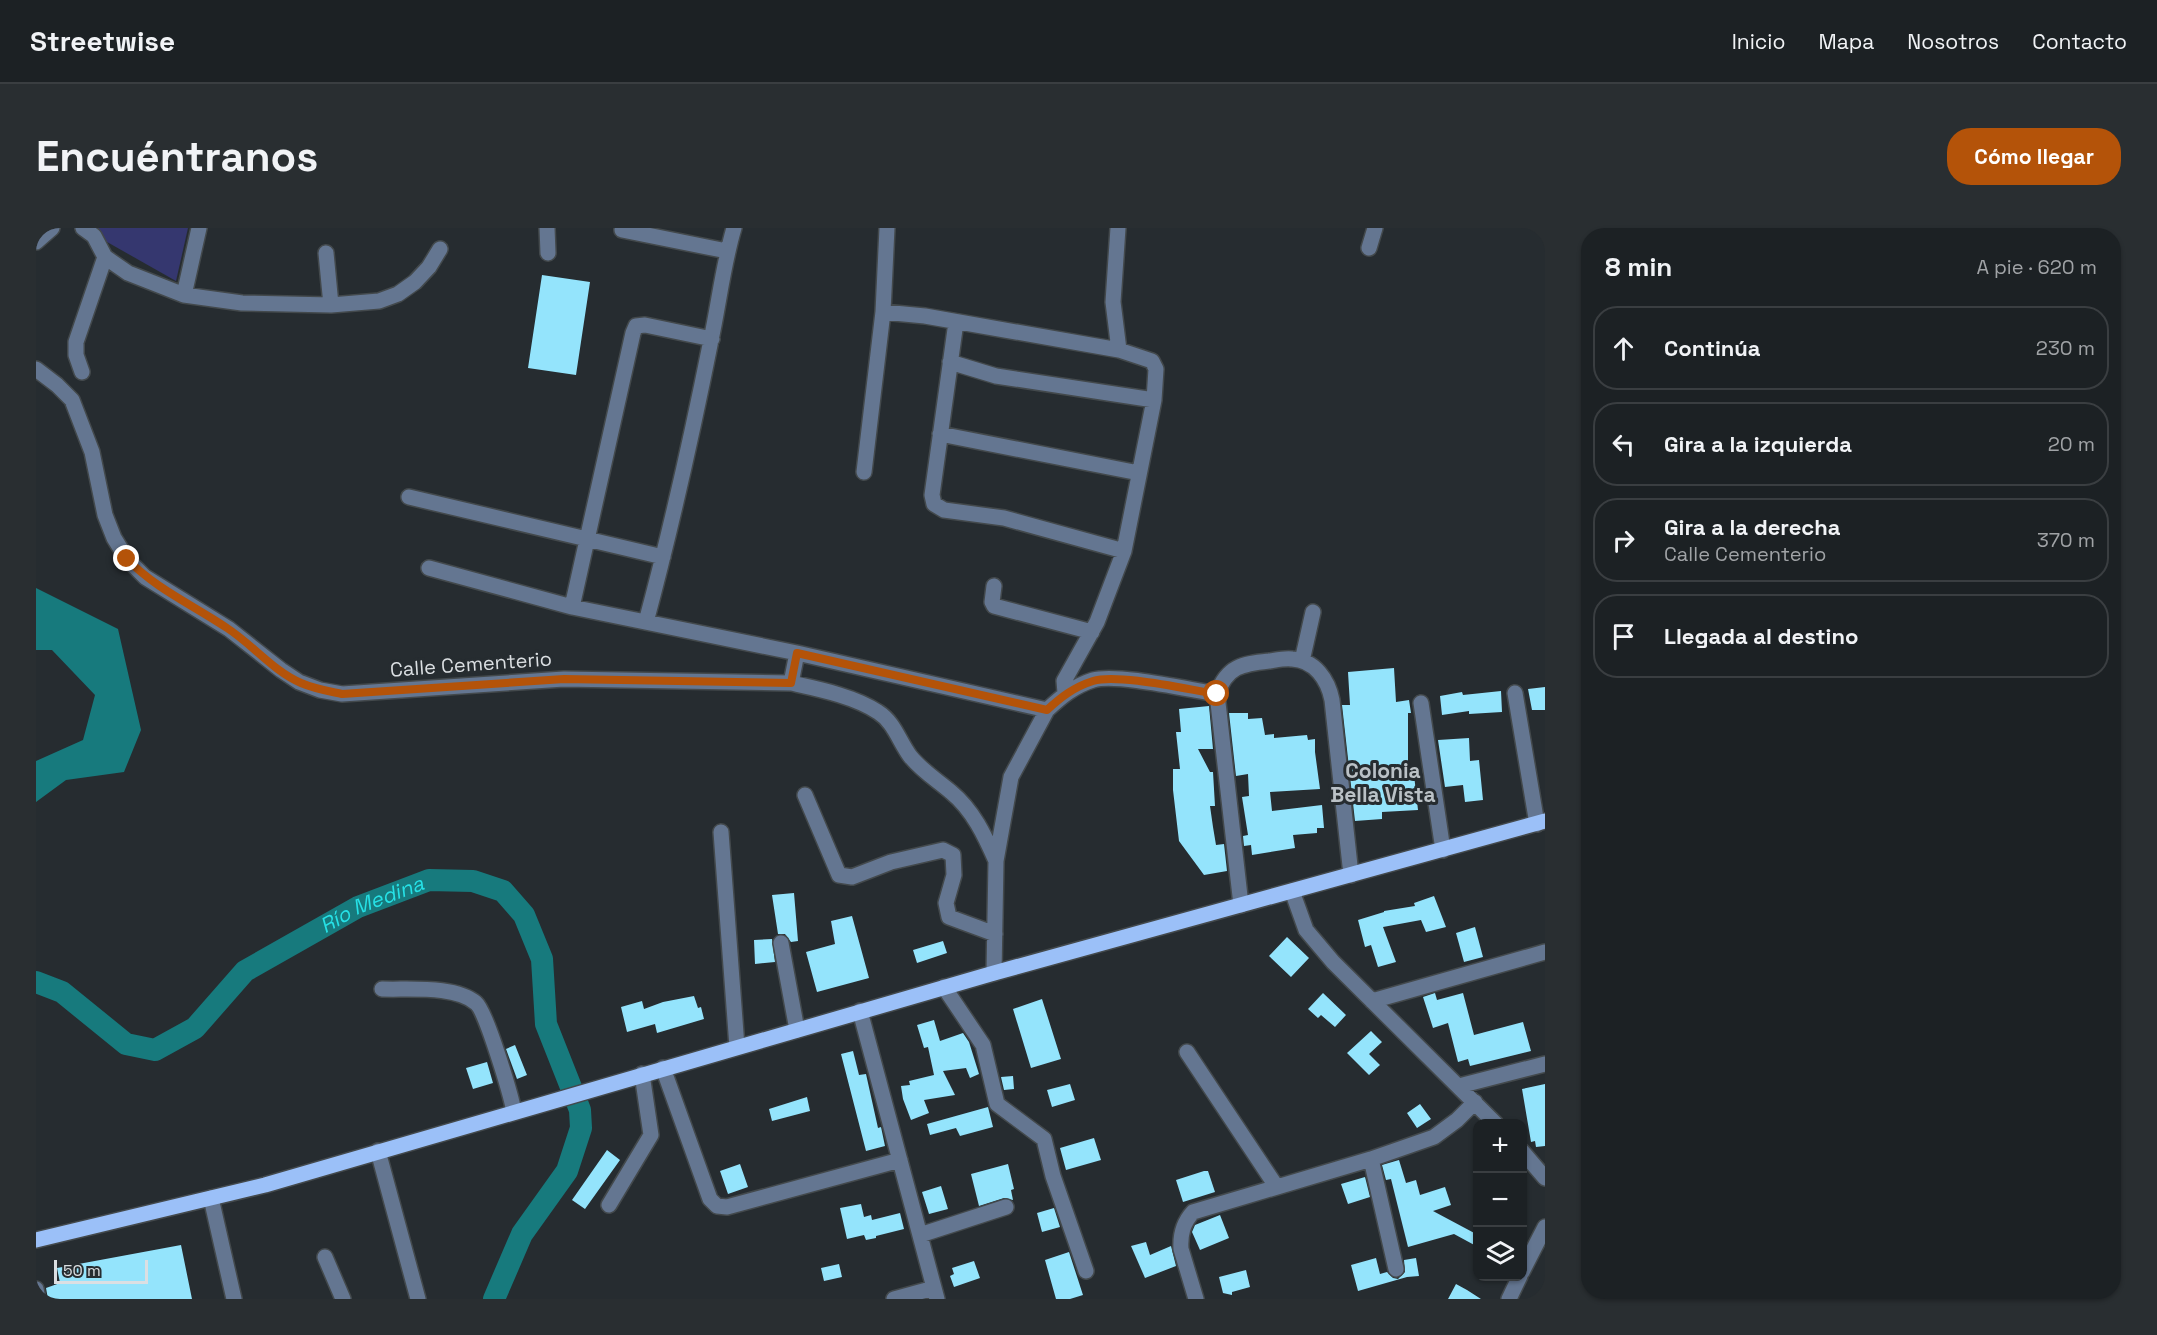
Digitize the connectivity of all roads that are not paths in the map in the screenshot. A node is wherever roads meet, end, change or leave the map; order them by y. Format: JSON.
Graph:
{"nodes":[{"id":1,"x":52,"y":228,"type":"edge"},
{"id":2,"x":83,"y":228,"type":"edge"},
{"id":3,"x":199,"y":228,"type":"edge"},
{"id":4,"x":547,"y":228,"type":"edge"},
{"id":5,"x":734,"y":228,"type":"edge"},
{"id":6,"x":887,"y":228,"type":"edge"},
{"id":7,"x":1118,"y":228,"type":"edge"},
{"id":8,"x":1375,"y":228,"type":"edge"},
{"id":9,"x":622,"y":230,"type":"dead end"},
{"id":10,"x":36,"y":242,"type":"edge"},
{"id":11,"x":1369,"y":248,"type":"dead end"},
{"id":12,"x":440,"y":249,"type":"dead end"},
{"id":13,"x":727,"y":251,"type":"junction"},
{"id":14,"x":326,"y":253,"type":"dead end"},
{"id":15,"x":548,"y":253,"type":"dead end"},
{"id":16,"x":105,"y":257,"type":"junction"},
{"id":17,"x":184,"y":295,"type":"junction"},
{"id":18,"x":331,"y":305,"type":"junction"},
{"id":19,"x":883,"y":312,"type":"junction"},
{"id":20,"x":956,"y":322,"type":"junction"},
{"id":21,"x":712,"y":339,"type":"junction"},
{"id":22,"x":1119,"y":350,"type":"junction"},
{"id":23,"x":950,"y":362,"type":"junction"},
{"id":24,"x":36,"y":369,"type":"edge"},
{"id":25,"x":82,"y":372,"type":"dead end"},
{"id":26,"x":1154,"y":400,"type":"junction"},
{"id":27,"x":940,"y":434,"type":"junction"},
{"id":28,"x":864,"y":472,"type":"dead end"},
{"id":29,"x":1139,"y":473,"type":"junction"},
{"id":30,"x":410,"y":497,"type":"dead end"},
{"id":31,"x":588,"y":540,"type":"junction"},
{"id":32,"x":1124,"y":551,"type":"junction"},
{"id":33,"x":663,"y":557,"type":"junction"},
{"id":34,"x":429,"y":567,"type":"dead end"},
{"id":35,"x":994,"y":586,"type":"dead end"},
{"id":36,"x":572,"y":607,"type":"junction"},
{"id":37,"x":1313,"y":612,"type":"dead end"},
{"id":38,"x":646,"y":622,"type":"junction"},
{"id":39,"x":1092,"y":632,"type":"junction"},
{"id":40,"x":797,"y":653,"type":"junction"},
{"id":41,"x":1302,"y":661,"type":"junction"},
{"id":42,"x":791,"y":683,"type":"junction"},
{"id":43,"x":1065,"y":693,"type":"junction"},
{"id":44,"x":1515,"y":693,"type":"dead end"},
{"id":45,"x":1217,"y":694,"type":"junction"},
{"id":46,"x":1421,"y":703,"type":"dead end"},
{"id":47,"x":1047,"y":710,"type":"junction"},
{"id":48,"x":804,"y":795,"type":"dead end"},
{"id":49,"x":1541,"y":823,"type":"edge"},
{"id":50,"x":721,"y":832,"type":"dead end"},
{"id":51,"x":1443,"y":850,"type":"junction"},
{"id":52,"x":996,"y":861,"type":"junction"},
{"id":53,"x":1351,"y":875,"type":"junction"},
{"id":54,"x":1292,"y":891,"type":"junction"},
{"id":55,"x":1241,"y":905,"type":"junction"},
{"id":56,"x":995,"y":934,"type":"junction"},
{"id":57,"x":781,"y":943,"type":"dead end"},
{"id":58,"x":1545,"y":952,"type":"edge"},
{"id":59,"x":994,"y":973,"type":"junction"},
{"id":60,"x":944,"y":987,"type":"junction"},
{"id":61,"x":382,"y":989,"type":"dead end"},
{"id":62,"x":1372,"y":1001,"type":"junction"},
{"id":63,"x":860,"y":1011,"type":"junction"},
{"id":64,"x":797,"y":1029,"type":"junction"},
{"id":65,"x":737,"y":1047,"type":"junction"},
{"id":66,"x":1187,"y":1052,"type":"dead end"},
{"id":67,"x":1545,"y":1064,"type":"edge"},
{"id":68,"x":663,"y":1068,"type":"junction"},
{"id":69,"x":642,"y":1074,"type":"junction"},
{"id":70,"x":1459,"y":1086,"type":"junction"},
{"id":71,"x":1475,"y":1102,"type":"junction"},
{"id":72,"x":514,"y":1112,"type":"junction"},
{"id":73,"x":1491,"y":1119,"type":"edge"},
{"id":74,"x":378,"y":1151,"type":"junction"},
{"id":75,"x":1534,"y":1157,"type":"edge"},
{"id":76,"x":1371,"y":1159,"type":"junction"},
{"id":77,"x":900,"y":1160,"type":"junction"},
{"id":78,"x":1545,"y":1178,"type":"edge"},
{"id":79,"x":1276,"y":1186,"type":"junction"},
{"id":80,"x":211,"y":1198,"type":"junction"},
{"id":81,"x":609,"y":1205,"type":"dead end"},
{"id":82,"x":1006,"y":1207,"type":"dead end"},
{"id":83,"x":1545,"y":1227,"type":"edge"},
{"id":84,"x":920,"y":1235,"type":"junction"},
{"id":85,"x":36,"y":1240,"type":"edge"},
{"id":86,"x":325,"y":1257,"type":"dead end"},
{"id":87,"x":1527,"y":1262,"type":"edge"},
{"id":88,"x":1396,"y":1269,"type":"dead end"},
{"id":89,"x":1086,"y":1271,"type":"dead end"},
{"id":90,"x":1518,"y":1281,"type":"edge"},
{"id":91,"x":36,"y":1290,"type":"edge"},
{"id":92,"x":936,"y":1293,"type":"edge"},
{"id":93,"x":38,"y":1299,"type":"edge"},
{"id":94,"x":234,"y":1299,"type":"edge"},
{"id":95,"x":343,"y":1299,"type":"edge"},
{"id":96,"x":418,"y":1299,"type":"edge"},
{"id":97,"x":894,"y":1299,"type":"edge"},
{"id":98,"x":1196,"y":1299,"type":"edge"},
{"id":99,"x":1509,"y":1299,"type":"edge"}],
"edges":[{"from":1,"to":10,"type":"street"},
{"from":2,"to":16,"type":"street"},
{"from":3,"to":17,"type":"street"},
{"from":4,"to":15,"type":"street"},
{"from":5,"to":13,"type":"street"},
{"from":6,"to":19,"type":"street"},
{"from":7,"to":22,"type":"street"},
{"from":8,"to":11,"type":"street"},
{"from":9,"to":13,"type":"street"},
{"from":12,"to":18,"type":"street"},
{"from":13,"to":21,"type":"street"},
{"from":14,"to":18,"type":"street"},
{"from":16,"to":17,"type":"street"},
{"from":16,"to":25,"type":"street"},
{"from":17,"to":18,"type":"street"},
{"from":19,"to":20,"type":"street"},
{"from":19,"to":28,"type":"street"},
{"from":20,"to":22,"type":"street"},
{"from":20,"to":23,"type":"street"},
{"from":21,"to":31,"type":"street"},
{"from":21,"to":33,"type":"street"},
{"from":22,"to":26,"type":"street"},
{"from":23,"to":26,"type":"street"},
{"from":23,"to":27,"type":"street"},
{"from":24,"to":42,"type":"street","name":"Calle Cementerio"},
{"from":26,"to":29,"type":"street"},
{"from":27,"to":29,"type":"street"},
{"from":27,"to":32,"type":"street"},
{"from":29,"to":32,"type":"street"},
{"from":30,"to":31,"type":"street"},
{"from":31,"to":33,"type":"street"},
{"from":31,"to":36,"type":"street"},
{"from":32,"to":39,"type":"street"},
{"from":33,"to":38,"type":"street"},
{"from":34,"to":36,"type":"street"},
{"from":35,"to":39,"type":"street"},
{"from":36,"to":38,"type":"street"},
{"from":37,"to":41,"type":"street"},
{"from":38,"to":40,"type":"street"},
{"from":39,"to":43,"type":"street"},
{"from":40,"to":42,"type":"street"},
{"from":40,"to":47,"type":"street"},
{"from":41,"to":45,"type":"street"},
{"from":41,"to":53,"type":"street"},
{"from":42,"to":52,"type":"street","name":"Calle Cementerio"},
{"from":43,"to":45,"type":"street"},
{"from":43,"to":47,"type":"street"},
{"from":44,"to":49,"type":"street"},
{"from":45,"to":55,"type":"street"},
{"from":46,"to":51,"type":"street"},
{"from":47,"to":52,"type":"street"},
{"from":48,"to":56,"type":"street"},
{"from":49,"to":51,"type":"main road"},
{"from":50,"to":65,"type":"street"},
{"from":51,"to":53,"type":"main road"},
{"from":52,"to":56,"type":"street"},
{"from":53,"to":54,"type":"main road"},
{"from":54,"to":55,"type":"main road"},
{"from":54,"to":62,"type":"street"},
{"from":55,"to":59,"type":"main road"},
{"from":56,"to":59,"type":"street"},
{"from":57,"to":64,"type":"street"},
{"from":58,"to":62,"type":"street"},
{"from":59,"to":60,"type":"main road"},
{"from":60,"to":63,"type":"main road"},
{"from":60,"to":89,"type":"street"},
{"from":61,"to":72,"type":"street"},
{"from":62,"to":70,"type":"street"},
{"from":63,"to":64,"type":"main road"},
{"from":63,"to":77,"type":"street"},
{"from":64,"to":65,"type":"main road"},
{"from":65,"to":68,"type":"main road"},
{"from":66,"to":79,"type":"street"},
{"from":67,"to":70,"type":"street"},
{"from":68,"to":69,"type":"main road"},
{"from":68,"to":77,"type":"street"},
{"from":69,"to":72,"type":"main road"},
{"from":69,"to":81,"type":"street"},
{"from":70,"to":71,"type":"street"},
{"from":71,"to":73,"type":"street"},
{"from":71,"to":76,"type":"street"},
{"from":72,"to":74,"type":"main road"},
{"from":74,"to":80,"type":"main road"},
{"from":74,"to":96,"type":"street"},
{"from":75,"to":78,"type":"street"},
{"from":76,"to":79,"type":"street"},
{"from":76,"to":88,"type":"street"},
{"from":77,"to":84,"type":"street"},
{"from":79,"to":98,"type":"street"},
{"from":80,"to":85,"type":"main road"},
{"from":80,"to":94,"type":"street"},
{"from":82,"to":84,"type":"street"},
{"from":83,"to":87,"type":"street"},
{"from":84,"to":92,"type":"street"},
{"from":86,"to":95,"type":"street"},
{"from":90,"to":99,"type":"street"},
{"from":91,"to":93,"type":"street"},
{"from":92,"to":97,"type":"street"}]}
